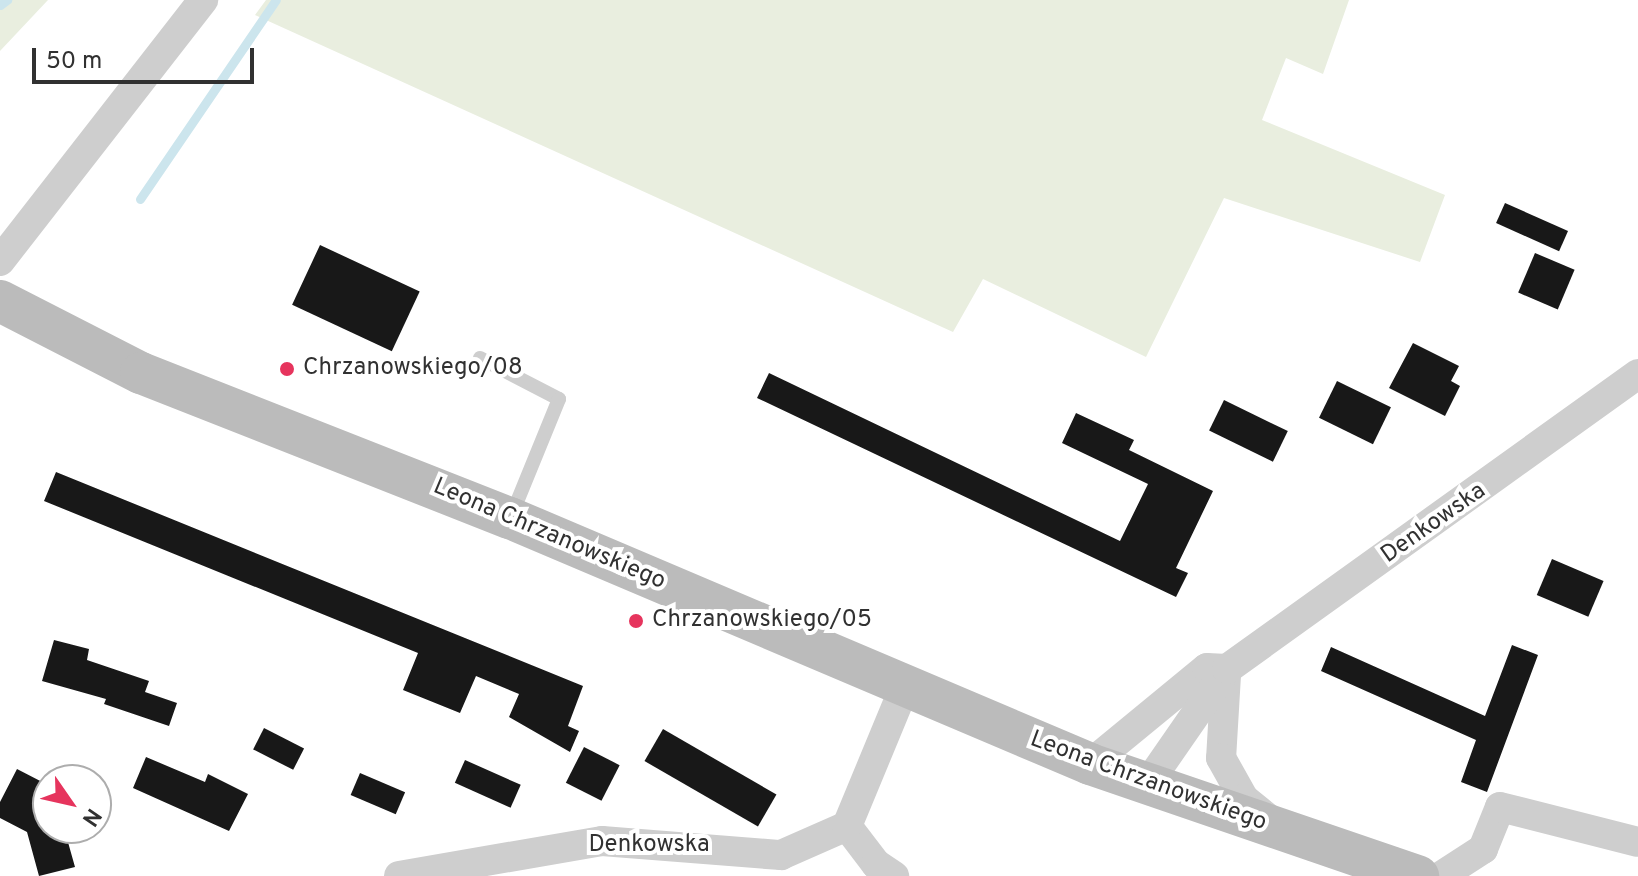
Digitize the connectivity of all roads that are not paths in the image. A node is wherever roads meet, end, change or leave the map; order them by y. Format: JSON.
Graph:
{"nodes":[{"id":1,"x":203,"y":0,"type":"edge"},
{"id":2,"x":0,"y":261,"type":"edge"},
{"id":3,"x":0,"y":301,"type":"edge"},
{"id":4,"x":480,"y":358,"type":"dead end"},
{"id":5,"x":1638,"y":374,"type":"edge"},
{"id":6,"x":510,"y":518,"type":"junction"},
{"id":7,"x":1227,"y":669,"type":"junction"},
{"id":8,"x":905,"y":686,"type":"junction"},
{"id":9,"x":1090,"y":764,"type":"junction"},
{"id":10,"x":1148,"y":783,"type":"junction"},
{"id":11,"x":847,"y":826,"type":"junction"},
{"id":12,"x":1284,"y":832,"type":"junction"},
{"id":13,"x":1638,"y":842,"type":"edge"},
{"id":14,"x":399,"y":876,"type":"edge"},
{"id":15,"x":894,"y":876,"type":"edge"},
{"id":16,"x":1418,"y":876,"type":"edge"},
{"id":17,"x":1441,"y":876,"type":"edge"}],
"edges":[{"from":1,"to":2,"type":"street"},
{"from":3,"to":6,"type":"street","name":"Leona Chrzanowskiego"},
{"from":4,"to":6,"type":"lane"},
{"from":5,"to":7,"type":"street","name":"Denkowska"},
{"from":6,"to":8,"type":"street","name":"Leona Chrzanowskiego"},
{"from":7,"to":9,"type":"street","name":"Denkowska"},
{"from":7,"to":10,"type":"street","name":"Denkowska"},
{"from":7,"to":12,"type":"street"},
{"from":8,"to":9,"type":"street","name":"Leona Chrzanowskiego"},
{"from":8,"to":11,"type":"street"},
{"from":9,"to":10,"type":"street","name":"Leona Chrzanowskiego"},
{"from":10,"to":12,"type":"street","name":"Leona Chrzanowskiego"},
{"from":11,"to":14,"type":"street","name":"Denkowska"},
{"from":11,"to":15,"type":"street"},
{"from":12,"to":16,"type":"street","name":"Leona Chrzanowskiego"},
{"from":13,"to":17,"type":"street"}]}
